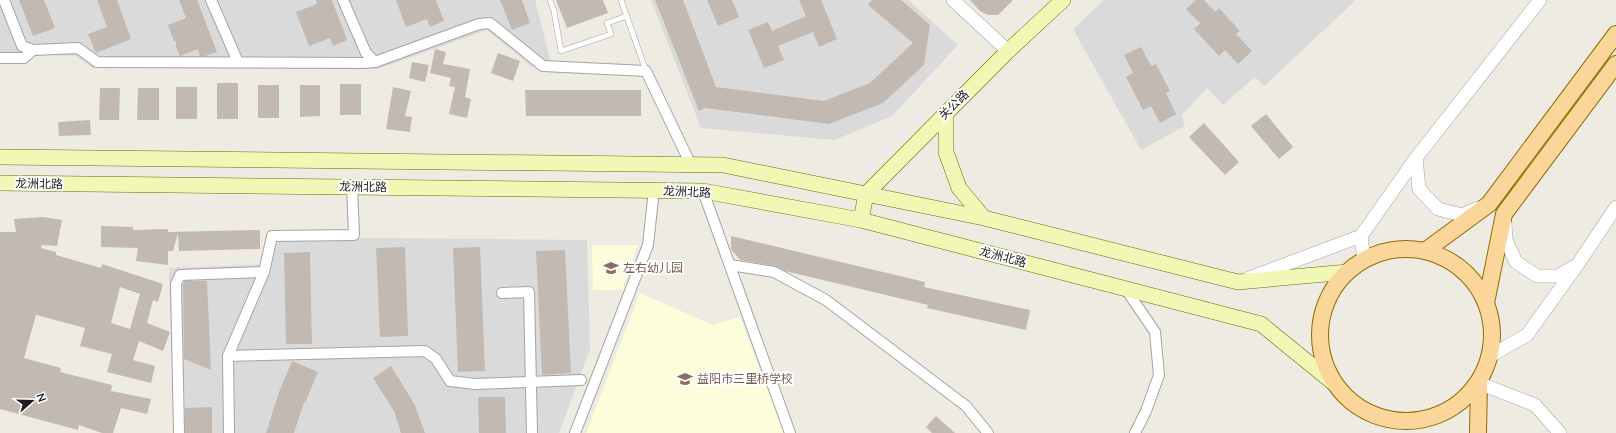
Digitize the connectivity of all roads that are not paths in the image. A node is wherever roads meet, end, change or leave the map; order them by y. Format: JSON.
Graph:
{"nodes":[{"id":1,"x":4,"y":0,"type":"edge"},
{"id":2,"x":211,"y":0,"type":"edge"},
{"id":3,"x":343,"y":0,"type":"edge"},
{"id":4,"x":550,"y":0,"type":"edge"},
{"id":5,"x":622,"y":0,"type":"edge"},
{"id":6,"x":953,"y":0,"type":"edge"},
{"id":7,"x":1063,"y":0,"type":"edge"},
{"id":8,"x":1540,"y":0,"type":"edge"},
{"id":9,"x":627,"y":16,"type":"junction"},
{"id":10,"x":1616,"y":34,"type":"edge"},
{"id":11,"x":33,"y":50,"type":"junction"},
{"id":12,"x":1008,"y":51,"type":"junction"},
{"id":13,"x":0,"y":58,"type":"edge"},
{"id":14,"x":238,"y":62,"type":"junction"},
{"id":15,"x":375,"y":62,"type":"junction"},
{"id":16,"x":1616,"y":64,"type":"edge"},
{"id":17,"x":646,"y":70,"type":"junction"},
{"id":18,"x":946,"y":114,"type":"junction"},
{"id":19,"x":0,"y":157,"type":"edge"},
{"id":20,"x":1416,"y":158,"type":"junction"},
{"id":21,"x":691,"y":165,"type":"junction"},
{"id":22,"x":0,"y":183,"type":"edge"},
{"id":23,"x":352,"y":187,"type":"junction"},
{"id":24,"x":654,"y":190,"type":"junction"},
{"id":25,"x":703,"y":191,"type":"junction"},
{"id":26,"x":866,"y":194,"type":"junction"},
{"id":27,"x":1489,"y":204,"type":"junction"},
{"id":28,"x":1614,"y":213,"type":"edge"},
{"id":29,"x":1504,"y":214,"type":"junction"},
{"id":30,"x":984,"y":218,"type":"junction"},
{"id":31,"x":861,"y":220,"type":"junction"},
{"id":32,"x":1362,"y":236,"type":"junction"},
{"id":33,"x":1424,"y":251,"type":"junction"},
{"id":34,"x":1364,"y":260,"type":"junction"},
{"id":35,"x":1578,"y":264,"type":"junction"},
{"id":36,"x":730,"y":266,"type":"junction"},
{"id":37,"x":264,"y":272,"type":"junction"},
{"id":38,"x":1348,"y":272,"type":"junction"},
{"id":39,"x":1238,"y":282,"type":"junction"},
{"id":40,"x":1125,"y":288,"type":"junction"},
{"id":41,"x":502,"y":293,"type":"dead end"},
{"id":42,"x":1486,"y":303,"type":"junction"},
{"id":43,"x":228,"y":356,"type":"junction"},
{"id":44,"x":1490,"y":356,"type":"junction"},
{"id":45,"x":582,"y":380,"type":"dead end"},
{"id":46,"x":531,"y":382,"type":"junction"},
{"id":47,"x":1479,"y":382,"type":"junction"},
{"id":48,"x":1336,"y":385,"type":"junction"},
{"id":49,"x":1390,"y":420,"type":"junction"},
{"id":50,"x":179,"y":433,"type":"edge"},
{"id":51,"x":229,"y":433,"type":"edge"},
{"id":52,"x":532,"y":433,"type":"edge"},
{"id":53,"x":576,"y":433,"type":"edge"},
{"id":54,"x":790,"y":433,"type":"edge"},
{"id":55,"x":988,"y":433,"type":"edge"},
{"id":56,"x":1135,"y":433,"type":"edge"},
{"id":57,"x":1401,"y":433,"type":"edge"},
{"id":58,"x":1478,"y":433,"type":"edge"},
{"id":59,"x":1560,"y":433,"type":"edge"}],
"edges":[{"from":1,"to":11,"type":"street"},
{"from":2,"to":14,"type":"street"},
{"from":3,"to":15,"type":"street"},
{"from":4,"to":9,"type":"lane"},
{"from":5,"to":9,"type":"lane"},
{"from":6,"to":12,"type":"street"},
{"from":7,"to":12,"type":"main road","name":"关公路"},
{"from":8,"to":20,"type":"street"},
{"from":9,"to":17,"type":"lane"},
{"from":10,"to":27,"type":"main road"},
{"from":11,"to":13,"type":"street"},
{"from":11,"to":14,"type":"street"},
{"from":12,"to":18,"type":"main road","name":"关公路"},
{"from":14,"to":15,"type":"street"},
{"from":15,"to":17,"type":"street"},
{"from":16,"to":29,"type":"main road"},
{"from":17,"to":21,"type":"street"},
{"from":18,"to":26,"type":"main road","name":"关公路"},
{"from":18,"to":30,"type":"main road"},
{"from":19,"to":21,"type":"main road"},
{"from":20,"to":27,"type":"street"},
{"from":20,"to":32,"type":"street"},
{"from":21,"to":26,"type":"main road"},
{"from":22,"to":23,"type":"main road","name":"龙洲北路"},
{"from":23,"to":24,"type":"main road","name":"龙洲北路"},
{"from":23,"to":37,"type":"street"},
{"from":24,"to":25,"type":"main road","name":"龙洲北路"},
{"from":24,"to":53,"type":"street"},
{"from":25,"to":31,"type":"main road","name":"龙洲北路"},
{"from":25,"to":36,"type":"street"},
{"from":26,"to":30,"type":"main road"},
{"from":26,"to":31,"type":"main road"},
{"from":27,"to":33,"type":"main road"},
{"from":28,"to":35,"type":"street"},
{"from":29,"to":35,"type":"street"},
{"from":29,"to":42,"type":"main road"},
{"from":30,"to":39,"type":"main road"},
{"from":31,"to":40,"type":"main road","name":"龙洲北路"},
{"from":32,"to":34,"type":"street"},
{"from":32,"to":39,"type":"street"},
{"from":33,"to":34,"type":"main road"},
{"from":33,"to":42,"type":"main road"},
{"from":34,"to":38,"type":"main road"},
{"from":35,"to":44,"type":"street"},
{"from":36,"to":54,"type":"street"},
{"from":36,"to":55,"type":"street"},
{"from":37,"to":43,"type":"street"},
{"from":37,"to":50,"type":"street"},
{"from":38,"to":39,"type":"main road"},
{"from":38,"to":48,"type":"main road"},
{"from":40,"to":48,"type":"main road","name":"龙洲北路"},
{"from":40,"to":56,"type":"street"},
{"from":41,"to":46,"type":"street"},
{"from":42,"to":44,"type":"main road"},
{"from":43,"to":46,"type":"street"},
{"from":43,"to":51,"type":"street"},
{"from":44,"to":47,"type":"main road"},
{"from":45,"to":46,"type":"street"},
{"from":46,"to":52,"type":"street"},
{"from":47,"to":49,"type":"main road"},
{"from":47,"to":58,"type":"main road"},
{"from":47,"to":59,"type":"street"},
{"from":48,"to":49,"type":"main road"},
{"from":49,"to":57,"type":"main road"}]}
